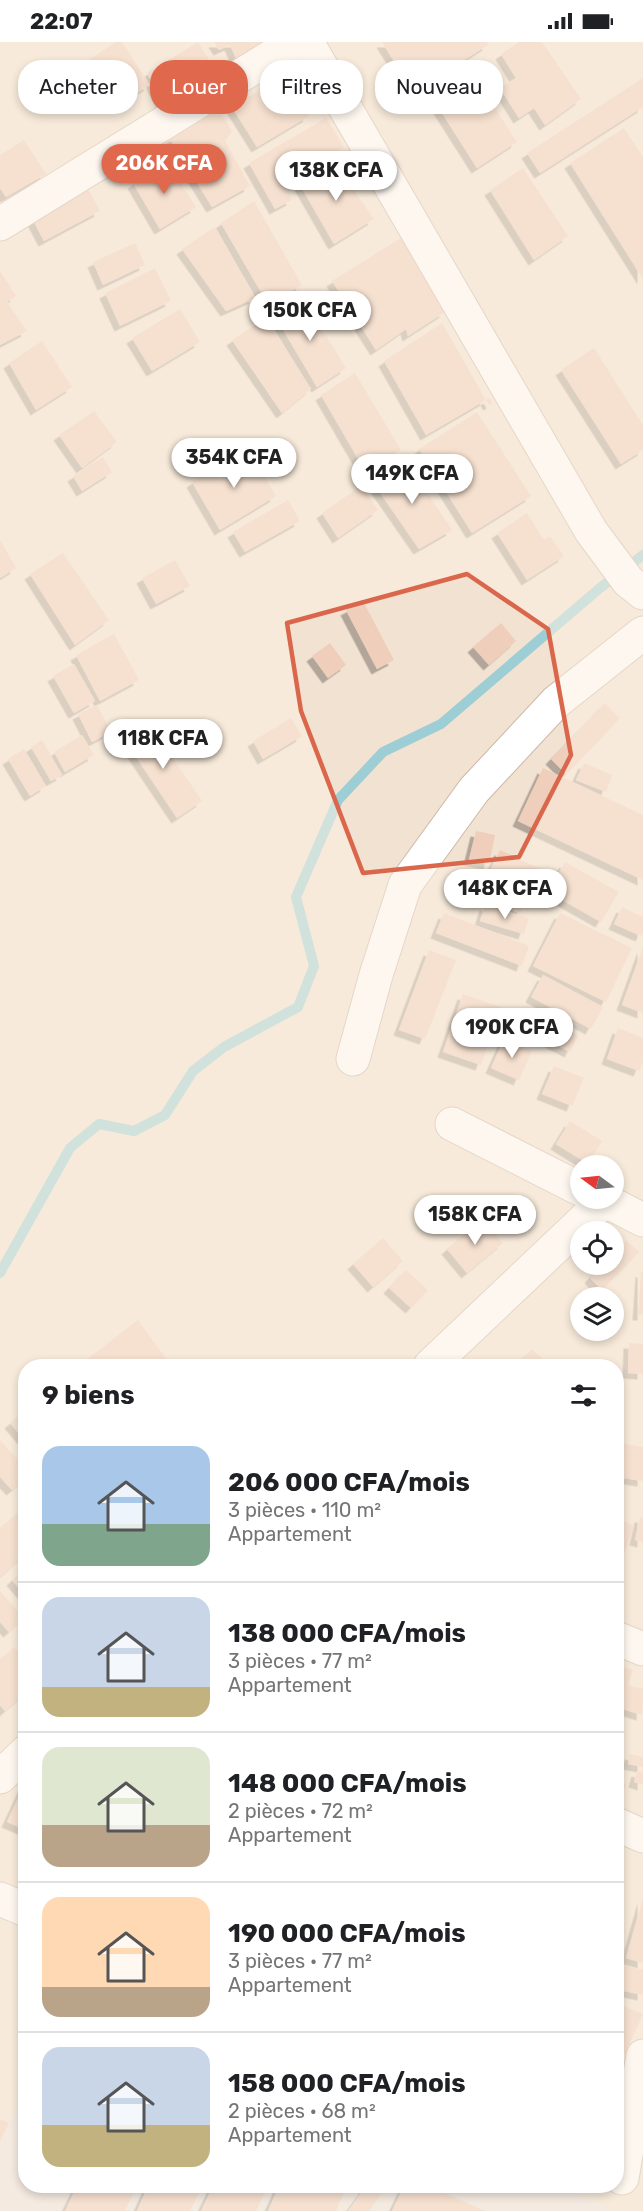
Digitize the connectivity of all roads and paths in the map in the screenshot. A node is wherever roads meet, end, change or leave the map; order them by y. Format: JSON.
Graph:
{"nodes":[{"id":1,"x":295,"y":42,"type":"edge"},
{"id":2,"x":307,"y":42,"type":"edge"},
{"id":3,"x":0,"y":224,"type":"edge"},
{"id":4,"x":635,"y":587,"type":"edge"},
{"id":5,"x":643,"y":633,"type":"edge"},
{"id":6,"x":353,"y":1059,"type":"dead end"},
{"id":7,"x":452,"y":1124,"type":"dead end"},
{"id":8,"x":570,"y":1183,"type":"edge"},
{"id":9,"x":582,"y":1209,"type":"edge"},
{"id":10,"x":621,"y":1209,"type":"edge"},
{"id":11,"x":643,"y":1220,"type":"edge"},
{"id":12,"x":437,"y":1359,"type":"edge"},
{"id":13,"x":624,"y":1641,"type":"edge"},
{"id":14,"x":643,"y":1649,"type":"edge"},
{"id":15,"x":18,"y":1760,"type":"edge"},
{"id":16,"x":0,"y":1777,"type":"edge"},
{"id":17,"x":624,"y":1828,"type":"edge"},
{"id":18,"x":643,"y":1836,"type":"edge"},
{"id":19,"x":0,"y":1899,"type":"edge"},
{"id":20,"x":18,"y":1907,"type":"edge"},
{"id":21,"x":643,"y":2056,"type":"edge"},
{"id":22,"x":627,"y":2180,"type":"edge"}],
"edges":[{"from":1,"to":3,"type":"street"},
{"from":2,"to":4,"type":"street"},
{"from":5,"to":6,"type":"street"},
{"from":7,"to":8,"type":"street"},
{"from":9,"to":12,"type":"street"},
{"from":10,"to":11,"type":"street"},
{"from":13,"to":14,"type":"street"},
{"from":15,"to":16,"type":"street"},
{"from":17,"to":18,"type":"street"},
{"from":19,"to":20,"type":"street"},
{"from":21,"to":22,"type":"street"}]}
